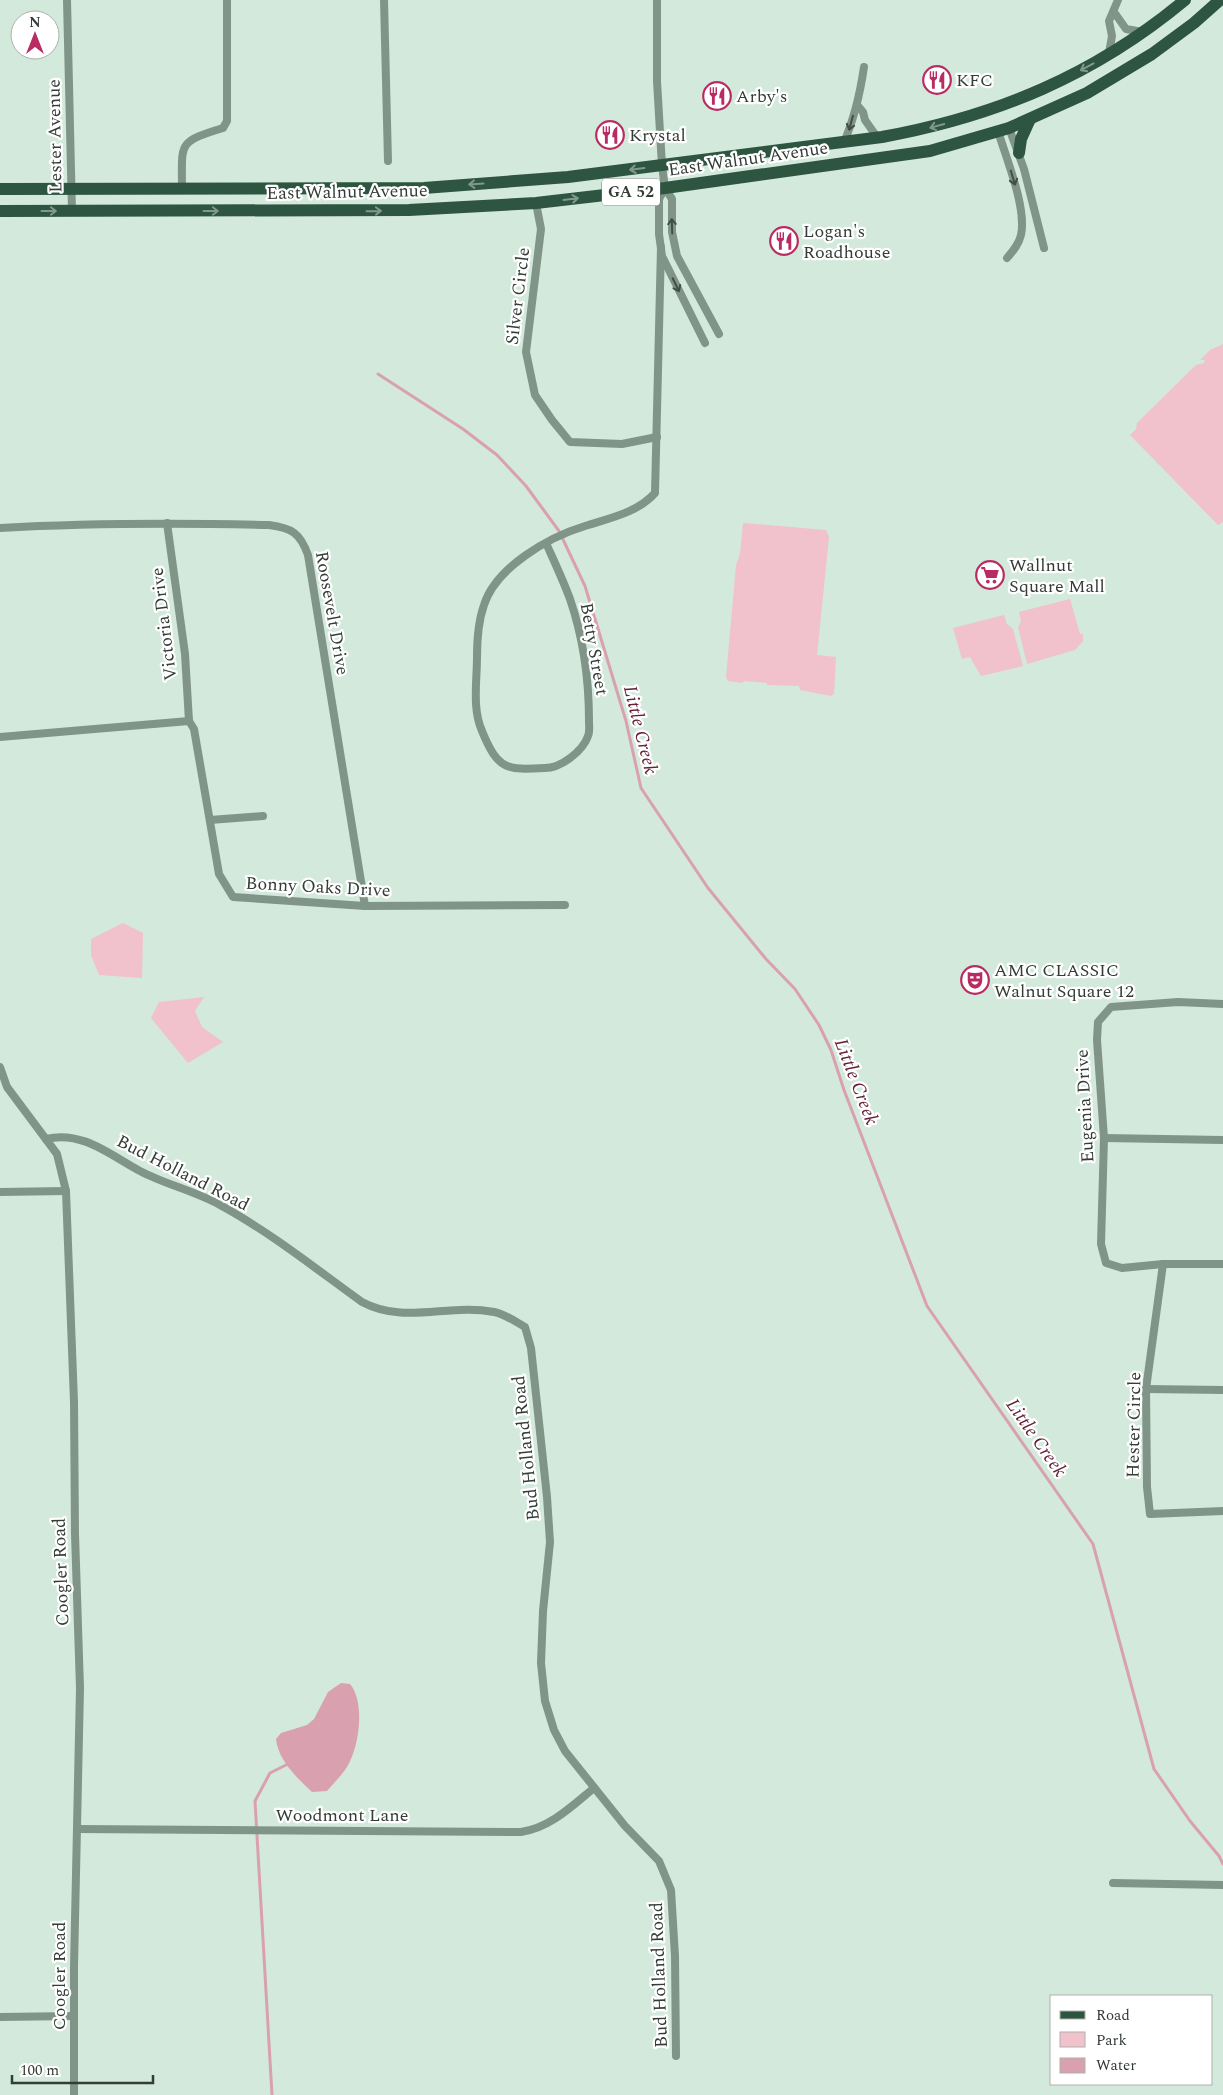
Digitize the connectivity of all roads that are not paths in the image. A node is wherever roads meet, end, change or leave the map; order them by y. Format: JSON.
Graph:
{"nodes":[{"id":1,"x":67,"y":0,"type":"edge"},
{"id":2,"x":227,"y":0,"type":"edge"},
{"id":3,"x":384,"y":0,"type":"edge"},
{"id":4,"x":657,"y":0,"type":"edge"},
{"id":5,"x":1118,"y":0,"type":"edge"},
{"id":6,"x":1185,"y":0,"type":"edge"},
{"id":7,"x":1220,"y":0,"type":"edge"},
{"id":8,"x":1114,"y":12,"type":"junction"},
{"id":9,"x":1144,"y":32,"type":"junction"},
{"id":10,"x":1108,"y":55,"type":"junction"},
{"id":11,"x":864,"y":67,"type":"dead end"},
{"id":12,"x":858,"y":106,"type":"junction"},
{"id":13,"x":1030,"y":120,"type":"junction"},
{"id":14,"x":1004,"y":129,"type":"junction"},
{"id":15,"x":877,"y":137,"type":"junction"},
{"id":16,"x":844,"y":142,"type":"junction"},
{"id":17,"x":1019,"y":152,"type":"junction"},
{"id":18,"x":388,"y":161,"type":"dead end"},
{"id":19,"x":662,"y":166,"type":"junction"},
{"id":20,"x":182,"y":188,"type":"junction"},
{"id":21,"x":664,"y":188,"type":"junction"},
{"id":22,"x":0,"y":189,"type":"edge"},
{"id":23,"x":70,"y":189,"type":"junction"},
{"id":24,"x":536,"y":203,"type":"junction"},
{"id":25,"x":0,"y":211,"type":"edge"},
{"id":26,"x":72,"y":212,"type":"junction"},
{"id":27,"x":660,"y":247,"type":"junction"},
{"id":28,"x":1044,"y":248,"type":"dead end"},
{"id":29,"x":1007,"y":258,"type":"dead end"},
{"id":30,"x":720,"y":334,"type":"dead end"},
{"id":31,"x":705,"y":343,"type":"dead end"},
{"id":32,"x":656,"y":437,"type":"junction"},
{"id":33,"x":167,"y":523,"type":"junction"},
{"id":34,"x":0,"y":528,"type":"edge"},
{"id":35,"x":546,"y":543,"type":"junction"},
{"id":36,"x":190,"y":721,"type":"junction"},
{"id":37,"x":0,"y":737,"type":"edge"},
{"id":38,"x":263,"y":816,"type":"dead end"},
{"id":39,"x":210,"y":820,"type":"junction"},
{"id":40,"x":565,"y":905,"type":"dead end"},
{"id":41,"x":365,"y":906,"type":"junction"},
{"id":42,"x":1223,"y":1004,"type":"edge"},
{"id":43,"x":0,"y":1067,"type":"edge"},
{"id":44,"x":1104,"y":1138,"type":"junction"},
{"id":45,"x":46,"y":1139,"type":"junction"},
{"id":46,"x":1223,"y":1140,"type":"edge"},
{"id":47,"x":66,"y":1191,"type":"junction"},
{"id":48,"x":0,"y":1192,"type":"edge"},
{"id":49,"x":1163,"y":1264,"type":"junction"},
{"id":50,"x":1223,"y":1264,"type":"edge"},
{"id":51,"x":1146,"y":1389,"type":"junction"},
{"id":52,"x":1223,"y":1390,"type":"edge"},
{"id":53,"x":1223,"y":1511,"type":"edge"},
{"id":54,"x":594,"y":1788,"type":"junction"},
{"id":55,"x":77,"y":1829,"type":"junction"},
{"id":56,"x":1113,"y":1884,"type":"dead end"},
{"id":57,"x":1223,"y":1885,"type":"edge"},
{"id":58,"x":74,"y":2016,"type":"junction"},
{"id":59,"x":0,"y":2017,"type":"edge"},
{"id":60,"x":676,"y":2056,"type":"dead end"},
{"id":61,"x":74,"y":2095,"type":"edge"}],
"edges":[{"from":1,"to":23,"type":"street","name":"Lester Avenue"},
{"from":2,"to":20,"type":"street"},
{"from":3,"to":18,"type":"street"},
{"from":4,"to":19,"type":"street"},
{"from":5,"to":8,"type":"street"},
{"from":6,"to":9,"type":"main road","name":"East Walnut Avenue","number":"GA 52"},
{"from":7,"to":13,"type":"main road","name":"East Walnut Avenue","number":"GA 52"},
{"from":8,"to":9,"type":"street"},
{"from":8,"to":10,"type":"street"},
{"from":9,"to":10,"type":"main road","name":"East Walnut Avenue","number":"GA 52"},
{"from":10,"to":15,"type":"main road","name":"East Walnut Avenue","number":"GA 52","one_way":true},
{"from":11,"to":12,"type":"street"},
{"from":12,"to":15,"type":"street"},
{"from":12,"to":16,"type":"street","one_way":true},
{"from":13,"to":14,"type":"main road","name":"East Walnut Avenue","number":"GA 52"},
{"from":13,"to":17,"type":"main road"},
{"from":14,"to":17,"type":"street"},
{"from":14,"to":21,"type":"main road","name":"East Walnut Avenue","number":"GA 52"},
{"from":14,"to":29,"type":"street","one_way":true},
{"from":15,"to":16,"type":"main road","name":"East Walnut Avenue","number":"GA 52"},
{"from":16,"to":19,"type":"main road","name":"East Walnut Avenue","number":"GA 52"},
{"from":17,"to":28,"type":"street"},
{"from":19,"to":20,"type":"main road","name":"East Walnut Avenue","number":"GA 52","one_way":true},
{"from":19,"to":21,"type":"street"},
{"from":20,"to":23,"type":"main road","name":"East Walnut Avenue","number":"GA 52"},
{"from":24,"to":21,"type":"main road","name":"East Walnut Avenue","number":"GA 52","one_way":true},
{"from":21,"to":27,"type":"street","name":"Betty Street"},
{"from":30,"to":21,"type":"street","one_way":true},
{"from":22,"to":23,"type":"main road","name":"East Walnut Avenue","number":"GA 52"},
{"from":23,"to":26,"type":"street","name":"Lester Avenue"},
{"from":26,"to":24,"type":"main road","name":"East Walnut Avenue","number":"GA 52","one_way":true},
{"from":24,"to":32,"type":"street","name":"Silver Circle"},
{"from":25,"to":26,"type":"main road","name":"East Walnut Avenue","number":"GA 52","one_way":true},
{"from":27,"to":31,"type":"street","one_way":true},
{"from":27,"to":32,"type":"street","name":"Betty Street"},
{"from":32,"to":35,"type":"street","name":"Betty Street"},
{"from":33,"to":34,"type":"street","name":"Roosevelt Drive"},
{"from":33,"to":36,"type":"street","name":"Victoria Drive"},
{"from":33,"to":41,"type":"street","name":"Roosevelt Drive"},
{"from":35,"to":35,"type":"street","name":"Betty Street"},
{"from":36,"to":37,"type":"street"},
{"from":36,"to":39,"type":"street","name":"Bonny Oaks Drive"},
{"from":38,"to":39,"type":"street"},
{"from":39,"to":41,"type":"street","name":"Bonny Oaks Drive"},
{"from":40,"to":41,"type":"street","name":"Bonny Oaks Drive"},
{"from":42,"to":44,"type":"street","name":"Eugenia Drive"},
{"from":43,"to":45,"type":"street","name":"Coogler Road"},
{"from":44,"to":46,"type":"street"},
{"from":44,"to":49,"type":"street","name":"Eugenia Drive"},
{"from":45,"to":47,"type":"street","name":"Coogler Road"},
{"from":45,"to":54,"type":"street","name":"Bud Holland Road"},
{"from":47,"to":48,"type":"street"},
{"from":47,"to":55,"type":"street","name":"Coogler Road"},
{"from":49,"to":50,"type":"street"},
{"from":49,"to":51,"type":"street","name":"Hester Circle"},
{"from":51,"to":52,"type":"street"},
{"from":51,"to":53,"type":"street","name":"Hester Circle"},
{"from":54,"to":55,"type":"street","name":"Woodmont Lane"},
{"from":54,"to":60,"type":"street","name":"Bud Holland Road"},
{"from":55,"to":58,"type":"street","name":"Coogler Road"},
{"from":56,"to":57,"type":"street"},
{"from":58,"to":59,"type":"street"},
{"from":58,"to":61,"type":"street","name":"Coogler Road"}]}
